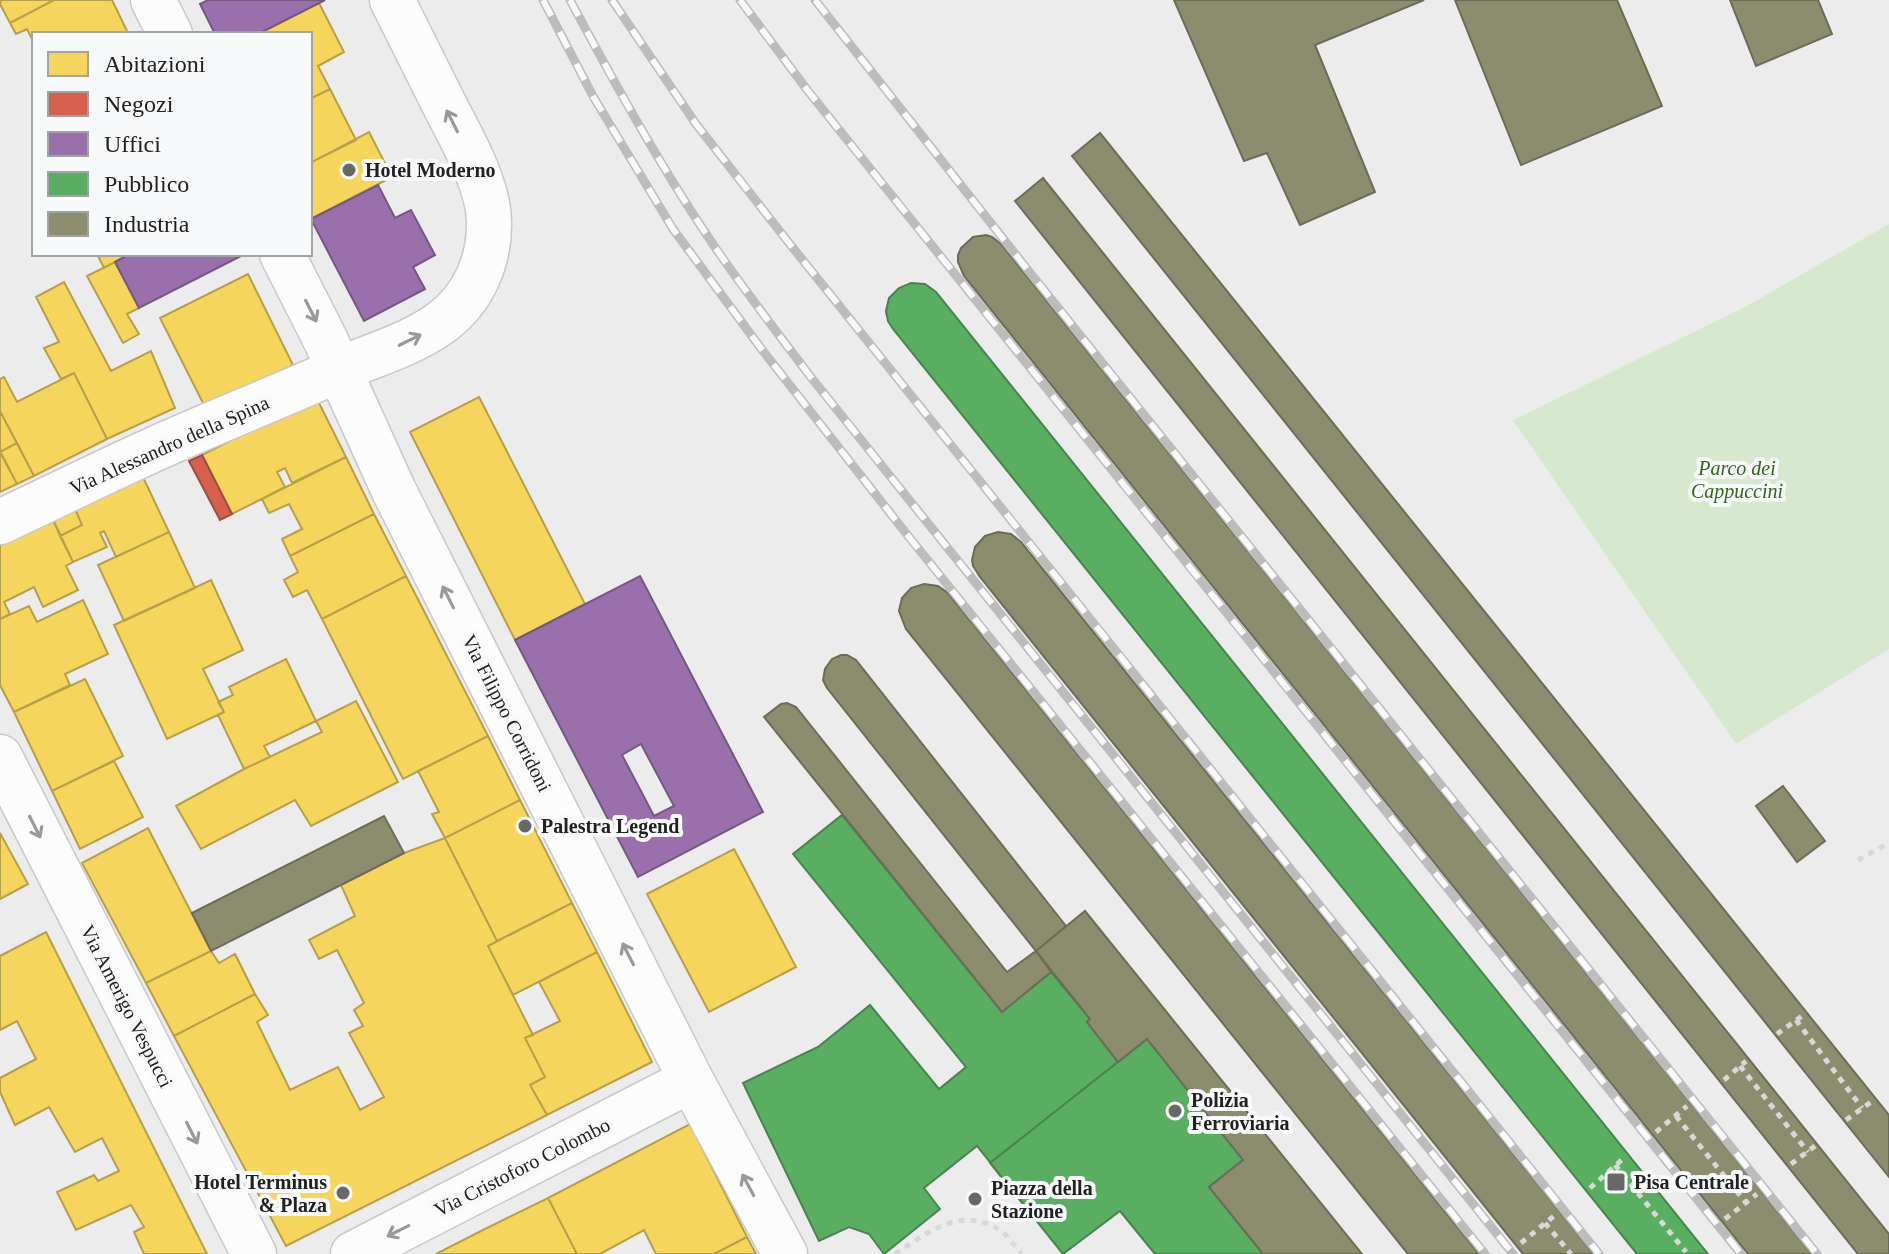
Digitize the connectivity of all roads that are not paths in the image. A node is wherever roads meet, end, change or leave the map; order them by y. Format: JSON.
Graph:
{"nodes":[{"id":1,"x":153,"y":0,"type":"edge"},
{"id":2,"x":392,"y":0,"type":"edge"},
{"id":3,"x":169,"y":32,"type":"edge"},
{"id":4,"x":283,"y":256,"type":"edge"},
{"id":5,"x":338,"y":369,"type":"junction"},
{"id":6,"x":0,"y":522,"type":"edge"},
{"id":7,"x":0,"y":757,"type":"edge"},
{"id":8,"x":691,"y":1080,"type":"junction"},
{"id":9,"x":254,"y":1254,"type":"edge"},
{"id":10,"x":353,"y":1254,"type":"edge"},
{"id":11,"x":785,"y":1254,"type":"edge"}],
"edges":[{"from":1,"to":3,"type":"street"},
{"from":5,"to":2,"type":"street","name":"Via Alessandro della Spina","one_way":true},
{"from":4,"to":5,"type":"street","name":"Via Filippo Corridoni","one_way":true},
{"from":5,"to":6,"type":"street","name":"Via Alessandro della Spina"},
{"from":8,"to":5,"type":"street","name":"Via Filippo Corridoni","one_way":true},
{"from":7,"to":9,"type":"street","name":"Via Amerigo Vespucci","one_way":true},
{"from":8,"to":10,"type":"street","name":"Via Cristoforo Colombo","one_way":true},
{"from":11,"to":8,"type":"street","name":"Via Filippo Corridoni","one_way":true}]}
